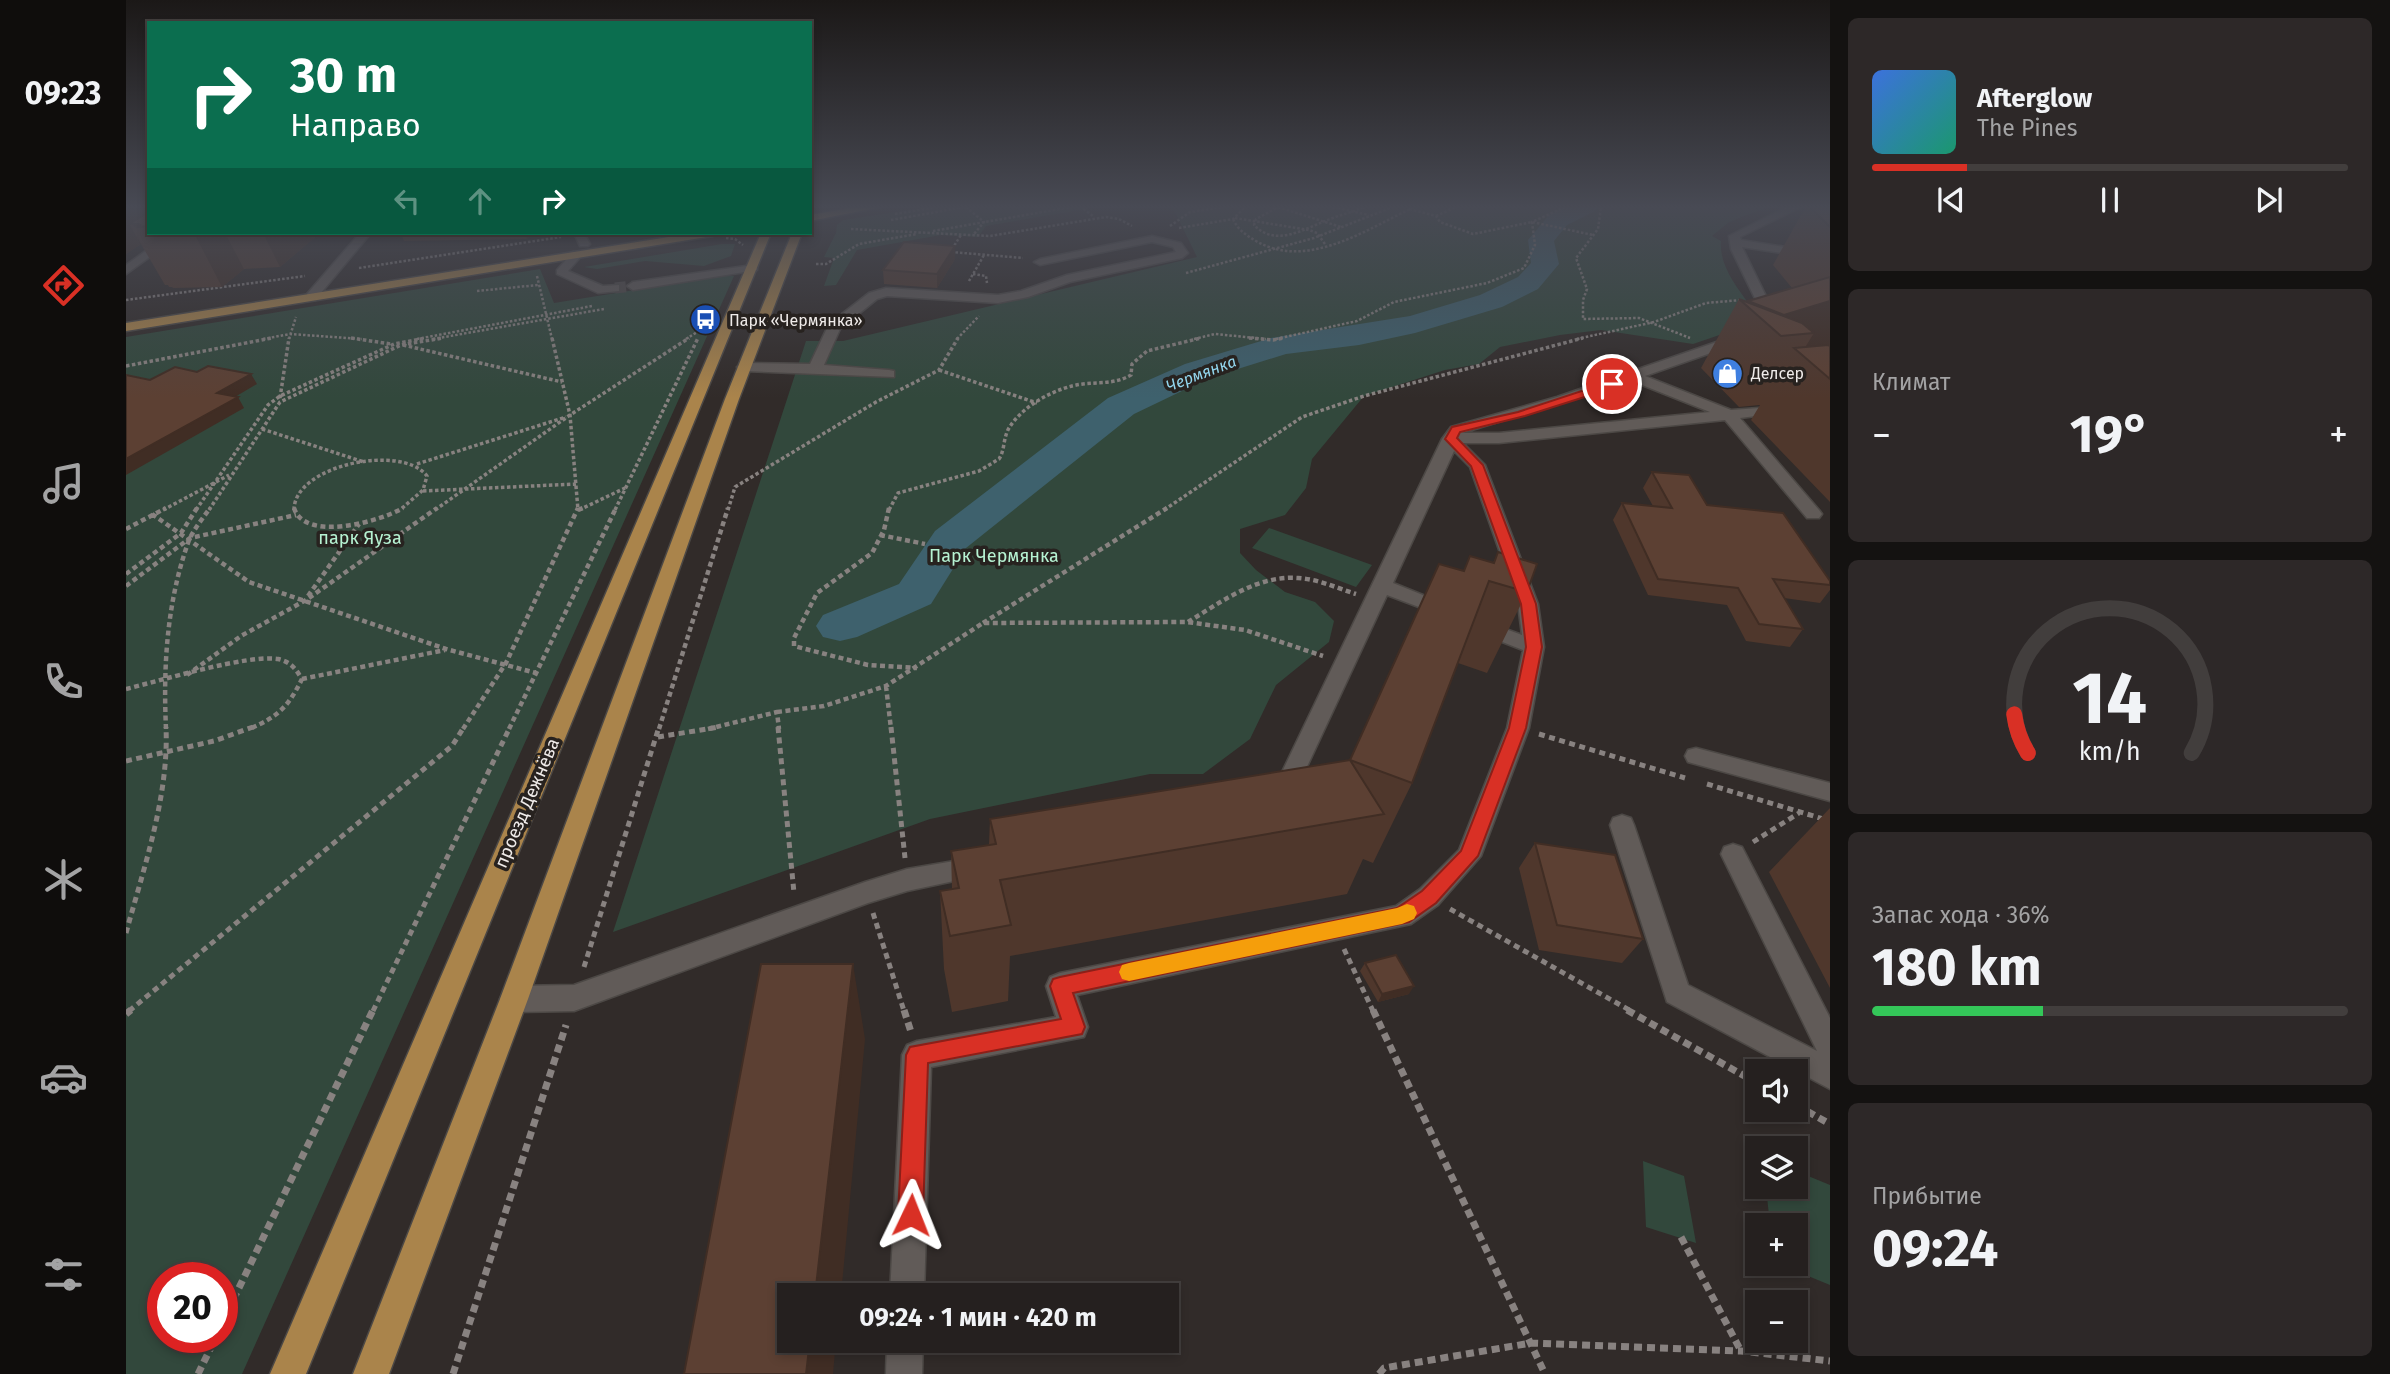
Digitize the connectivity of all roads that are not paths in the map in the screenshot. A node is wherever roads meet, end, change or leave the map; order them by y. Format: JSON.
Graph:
{"nodes":[{"id":1,"x":334,"y":270,"type":"edge"},
{"id":2,"x":419,"y":270,"type":"edge"},
{"id":3,"x":447,"y":270,"type":"edge"},
{"id":4,"x":562,"y":270,"type":"edge"},
{"id":5,"x":737,"y":270,"type":"edge"},
{"id":6,"x":752,"y":270,"type":"edge"},
{"id":7,"x":782,"y":270,"type":"edge"},
{"id":8,"x":1110,"y":270,"type":"edge"},
{"id":9,"x":1748,"y":270,"type":"edge"},
{"id":10,"x":633,"y":285,"type":"tunnel mouth"},
{"id":11,"x":321,"y":286,"type":"junction"},
{"id":12,"x":615,"y":288,"type":"tunnel mouth"},
{"id":13,"x":311,"y":297,"type":"junction"},
{"id":14,"x":126,"y":316,"type":"edge"},
{"id":15,"x":126,"y":327,"type":"edge"},
{"id":16,"x":744,"y":367,"type":"junction"},
{"id":17,"x":815,"y":368,"type":"junction"},
{"id":18,"x":889,"y":374,"type":"dead end"},
{"id":19,"x":1635,"y":377,"type":"junction"},
{"id":20,"x":1795,"y":406,"type":"edge"},
{"id":21,"x":1729,"y":415,"type":"junction"},
{"id":22,"x":1451,"y":439,"type":"junction"},
{"id":23,"x":1813,"y":514,"type":"dead end"},
{"id":24,"x":1379,"y":593,"type":"junction"},
{"id":25,"x":1534,"y":647,"type":"junction"},
{"id":26,"x":1696,"y":756,"type":"dead end"},
{"id":27,"x":1830,"y":792,"type":"edge"},
{"id":28,"x":1270,"y":808,"type":"edge"},
{"id":29,"x":1622,"y":825,"type":"dead end"},
{"id":30,"x":1733,"y":854,"type":"road end"},
{"id":31,"x":999,"y":864,"type":"edge"},
{"id":32,"x":514,"y":999,"type":"junction"},
{"id":33,"x":1830,"y":1048,"type":"edge"},
{"id":34,"x":1830,"y":1074,"type":"edge"},
{"id":35,"x":908,"y":1283,"type":"edge"},
{"id":36,"x":905,"y":1353,"type":"edge"},
{"id":37,"x":288,"y":1374,"type":"edge"},
{"id":38,"x":371,"y":1374,"type":"edge"},
{"id":39,"x":904,"y":1374,"type":"edge"}],
"edges":[{"from":1,"to":11,"type":"lane"},
{"from":2,"to":11,"type":"main road"},
{"from":3,"to":13,"type":"main road"},
{"from":4,"to":12,"type":"lane"},
{"from":5,"to":10,"type":"lane"},
{"from":6,"to":37,"type":"main road","name":"проезд Дежнёва"},
{"from":7,"to":16,"type":"main road"},
{"from":8,"to":17,"type":"lane"},
{"from":9,"to":19,"type":"lane"},
{"from":11,"to":13,"type":"lane"},
{"from":11,"to":14,"type":"main road"},
{"from":13,"to":15,"type":"main road"},
{"from":16,"to":17,"type":"lane"},
{"from":16,"to":32,"type":"main road"},
{"from":17,"to":18,"type":"lane"},
{"from":19,"to":21,"type":"lane"},
{"from":19,"to":22,"type":"lane"},
{"from":20,"to":21,"type":"lane"},
{"from":21,"to":22,"type":"lane"},
{"from":21,"to":23,"type":"lane"},
{"from":22,"to":24,"type":"lane"},
{"from":22,"to":25,"type":"lane"},
{"from":24,"to":25,"type":"lane"},
{"from":24,"to":28,"type":"lane"},
{"from":25,"to":35,"type":"lane"},
{"from":26,"to":27,"type":"lane"},
{"from":29,"to":34,"type":"lane"},
{"from":30,"to":33,"type":"lane"},
{"from":31,"to":32,"type":"lane"},
{"from":32,"to":38,"type":"main road"},
{"from":36,"to":39,"type":"lane"}]}
